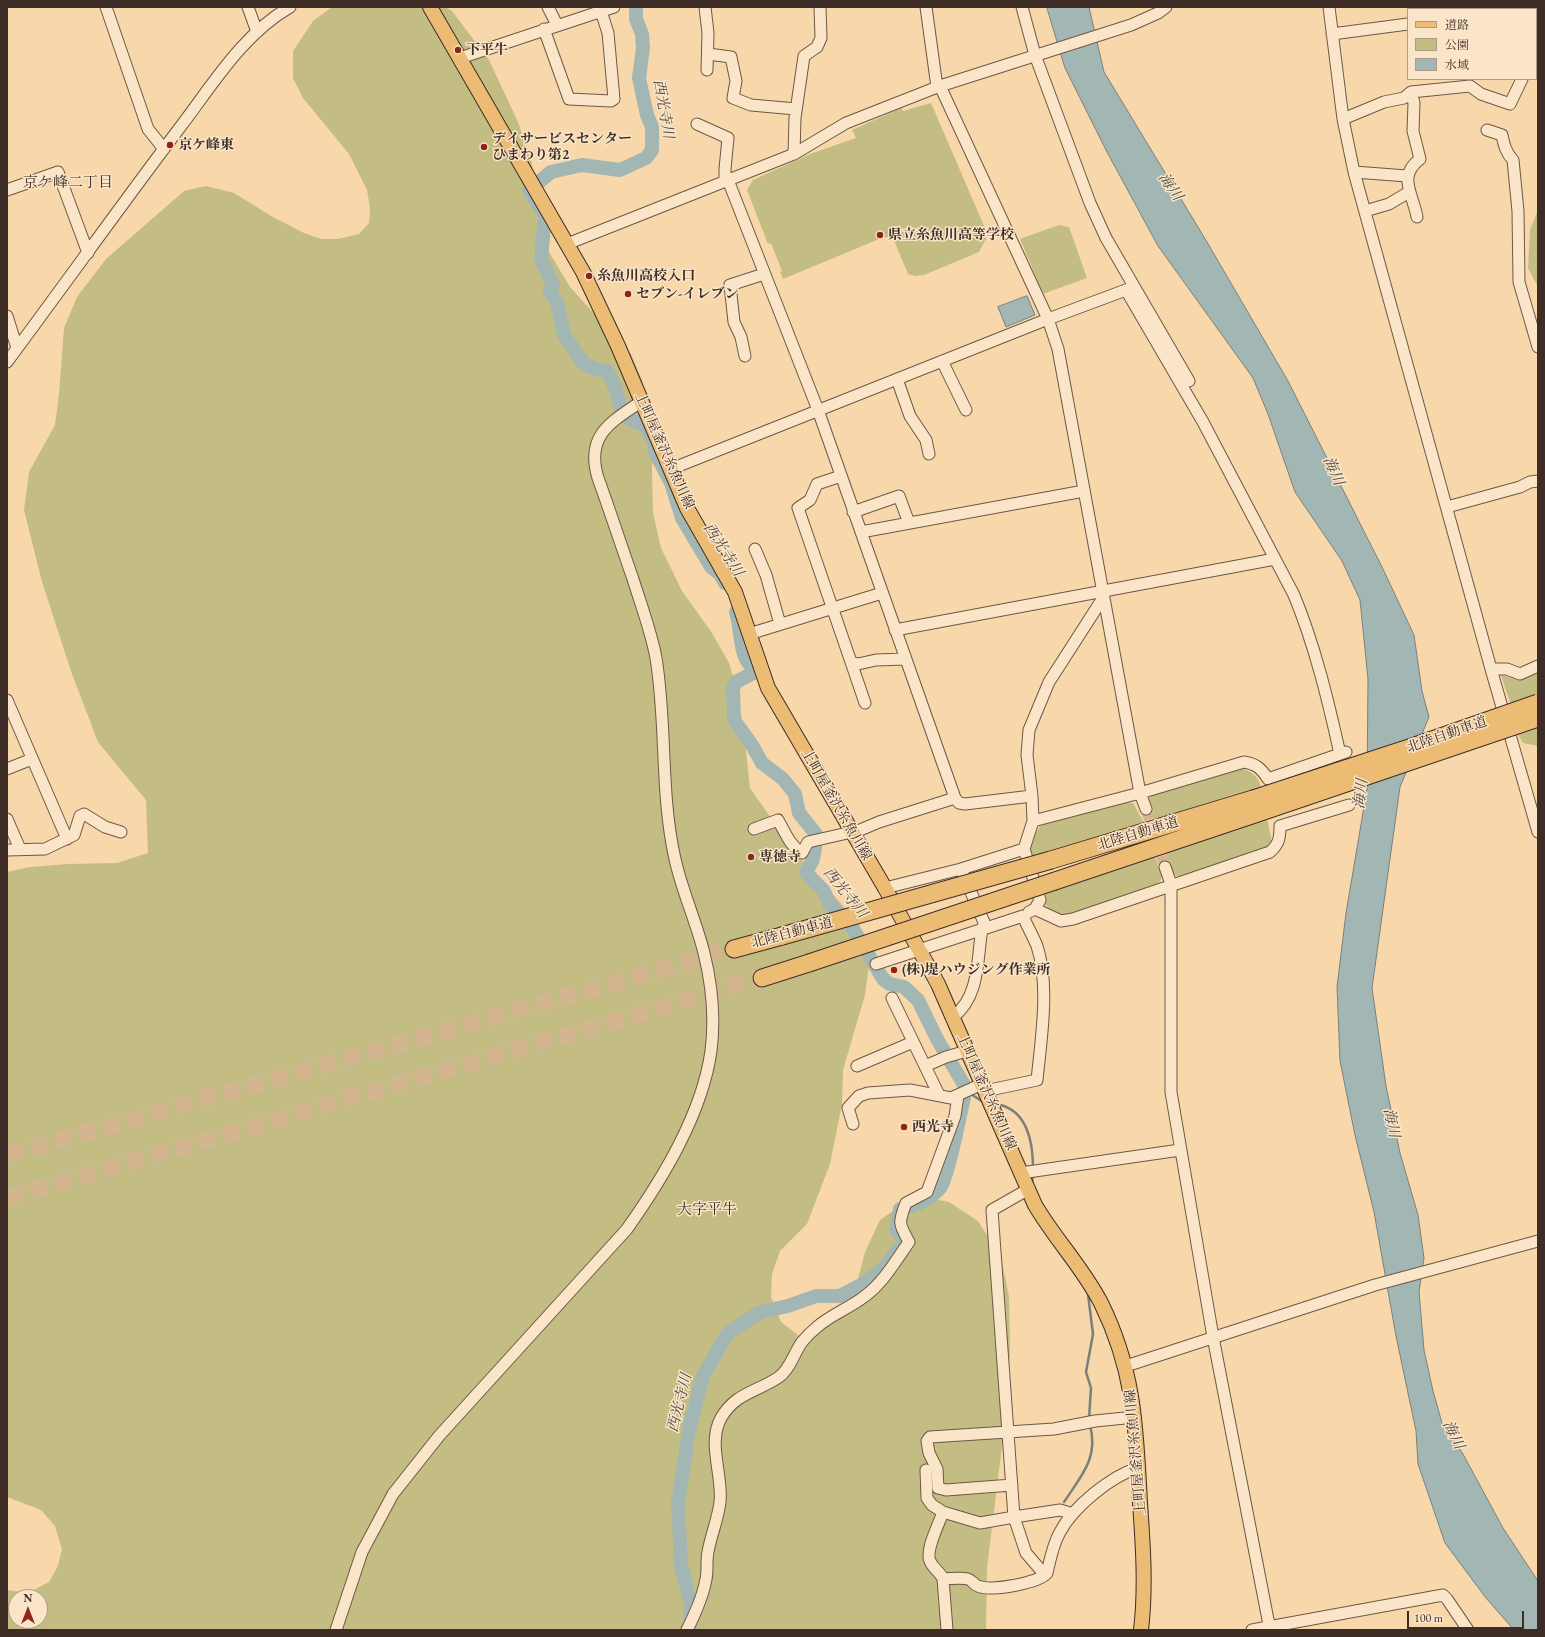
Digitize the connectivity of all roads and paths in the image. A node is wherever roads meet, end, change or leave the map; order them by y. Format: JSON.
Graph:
{"nodes":[{"id":1,"x":107,"y":7,"type":"edge"},
{"id":2,"x":248,"y":7,"type":"edge"},
{"id":3,"x":290,"y":7,"type":"edge"},
{"id":4,"x":430,"y":7,"type":"edge"},
{"id":5,"x":548,"y":7,"type":"edge"},
{"id":6,"x":706,"y":7,"type":"edge"},
{"id":7,"x":820,"y":7,"type":"edge"},
{"id":8,"x":926,"y":7,"type":"edge"},
{"id":9,"x":1022,"y":7,"type":"edge"},
{"id":10,"x":1166,"y":7,"type":"edge"},
{"id":11,"x":1329,"y":7,"type":"edge"},
{"id":12,"x":609,"y":8,"type":"edge"},
{"id":13,"x":1407,"y":24,"type":"edge"},
{"id":14,"x":557,"y":25,"type":"junction"},
{"id":15,"x":544,"y":29,"type":"junction"},
{"id":16,"x":257,"y":32,"type":"junction"},
{"id":17,"x":1332,"y":34,"type":"junction"},
{"id":18,"x":708,"y":54,"type":"junction"},
{"id":19,"x":1036,"y":55,"type":"junction"},
{"id":20,"x":460,"y":58,"type":"junction"},
{"id":21,"x":707,"y":70,"type":"dead end"},
{"id":22,"x":1522,"y":80,"type":"edge"},
{"id":23,"x":1452,"y":83,"type":"edge"},
{"id":24,"x":939,"y":86,"type":"junction"},
{"id":25,"x":1411,"y":92,"type":"junction"},
{"id":26,"x":796,"y":109,"type":"junction"},
{"id":27,"x":1343,"y":119,"type":"junction"},
{"id":28,"x":697,"y":124,"type":"dead end"},
{"id":29,"x":1487,"y":130,"type":"dead end"},
{"id":30,"x":164,"y":149,"type":"junction"},
{"id":31,"x":794,"y":154,"type":"junction"},
{"id":32,"x":1354,"y":172,"type":"junction"},
{"id":33,"x":1407,"y":176,"type":"junction"},
{"id":34,"x":727,"y":181,"type":"junction"},
{"id":35,"x":7,"y":190,"type":"edge"},
{"id":36,"x":1409,"y":192,"type":"junction"},
{"id":37,"x":1365,"y":211,"type":"junction"},
{"id":38,"x":1416,"y":217,"type":"dead end"},
{"id":39,"x":567,"y":244,"type":"junction"},
{"id":40,"x":88,"y":253,"type":"junction"},
{"id":41,"x":764,"y":274,"type":"junction"},
{"id":42,"x":1130,"y":288,"type":"junction"},
{"id":43,"x":7,"y":316,"type":"edge"},
{"id":44,"x":1048,"y":319,"type":"junction"},
{"id":45,"x":1538,"y":347,"type":"edge"},
{"id":46,"x":17,"y":348,"type":"junction"},
{"id":47,"x":746,"y":356,"type":"dead end"},
{"id":48,"x":942,"y":360,"type":"junction"},
{"id":49,"x":7,"y":362,"type":"edge"},
{"id":50,"x":897,"y":378,"type":"junction"},
{"id":51,"x":1189,"y":381,"type":"dead end"},
{"id":52,"x":642,"y":401,"type":"junction"},
{"id":53,"x":818,"y":410,"type":"junction"},
{"id":54,"x":966,"y":410,"type":"dead end"},
{"id":55,"x":929,"y":454,"type":"dead end"},
{"id":56,"x":671,"y":469,"type":"junction"},
{"id":57,"x":841,"y":476,"type":"junction"},
{"id":58,"x":1538,"y":482,"type":"edge"},
{"id":59,"x":1084,"y":491,"type":"junction"},
{"id":60,"x":1447,"y":507,"type":"junction"},
{"id":61,"x":853,"y":512,"type":"junction"},
{"id":62,"x":909,"y":523,"type":"junction"},
{"id":63,"x":861,"y":532,"type":"junction"},
{"id":64,"x":755,"y":549,"type":"dead end"},
{"id":65,"x":1276,"y":559,"type":"junction"},
{"id":66,"x":882,"y":594,"type":"junction"},
{"id":67,"x":1103,"y":595,"type":"junction"},
{"id":68,"x":833,"y":608,"type":"junction"},
{"id":69,"x":780,"y":624,"type":"junction"},
{"id":70,"x":895,"y":630,"type":"junction"},
{"id":71,"x":749,"y":634,"type":"junction"},
{"id":72,"x":905,"y":659,"type":"junction"},
{"id":73,"x":851,"y":662,"type":"junction"},
{"id":74,"x":1538,"y":666,"type":"edge"},
{"id":75,"x":1491,"y":669,"type":"junction"},
{"id":76,"x":7,"y":700,"type":"edge"},
{"id":77,"x":865,"y":703,"type":"dead end"},
{"id":78,"x":1538,"y":703,"type":"edge"},
{"id":79,"x":1538,"y":718,"type":"edge"},
{"id":80,"x":32,"y":759,"type":"junction"},
{"id":81,"x":7,"y":769,"type":"edge"},
{"id":82,"x":1268,"y":779,"type":"junction"},
{"id":83,"x":1140,"y":793,"type":"junction"},
{"id":84,"x":1032,"y":796,"type":"junction"},
{"id":85,"x":955,"y":798,"type":"junction"},
{"id":86,"x":1349,"y":805,"type":"dead end"},
{"id":87,"x":1254,"y":807,"type":"junction"},
{"id":88,"x":1146,"y":809,"type":"tunnel mouth"},
{"id":89,"x":7,"y":819,"type":"edge"},
{"id":90,"x":1033,"y":821,"type":"junction"},
{"id":91,"x":1280,"y":826,"type":"junction"},
{"id":92,"x":754,"y":829,"type":"dead end"},
{"id":93,"x":121,"y":832,"type":"dead end"},
{"id":94,"x":852,"y":832,"type":"junction"},
{"id":95,"x":1538,"y":832,"type":"edge"},
{"id":96,"x":67,"y":839,"type":"junction"},
{"id":97,"x":1024,"y":848,"type":"junction"},
{"id":98,"x":20,"y":849,"type":"junction"},
{"id":99,"x":7,"y":850,"type":"edge"},
{"id":100,"x":1165,"y":867,"type":"tunnel mouth"},
{"id":101,"x":961,"y":869,"type":"junction"},
{"id":102,"x":1171,"y":884,"type":"junction"},
{"id":103,"x":885,"y":888,"type":"junction"},
{"id":104,"x":1035,"y":909,"type":"junction"},
{"id":105,"x":1023,"y":916,"type":"junction"},
{"id":106,"x":984,"y":928,"type":"junction"},
{"id":107,"x":919,"y":948,"type":"junction"},
{"id":108,"x":734,"y":949,"type":"tunnel mouth"},
{"id":109,"x":876,"y":964,"type":"dead end"},
{"id":110,"x":762,"y":978,"type":"tunnel mouth"},
{"id":111,"x":892,"y":998,"type":"dead end"},
{"id":112,"x":953,"y":1017,"type":"junction"},
{"id":113,"x":913,"y":1042,"type":"junction"},
{"id":114,"x":968,"y":1051,"type":"junction"},
{"id":115,"x":858,"y":1066,"type":"dead end"},
{"id":116,"x":924,"y":1066,"type":"junction"},
{"id":117,"x":983,"y":1088,"type":"junction"},
{"id":118,"x":939,"y":1095,"type":"junction"},
{"id":119,"x":958,"y":1096,"type":"junction"},
{"id":120,"x":853,"y":1124,"type":"dead end"},
{"id":121,"x":1180,"y":1150,"type":"junction"},
{"id":122,"x":1021,"y":1173,"type":"junction"},
{"id":123,"x":1028,"y":1190,"type":"junction"},
{"id":124,"x":1538,"y":1241,"type":"edge"},
{"id":125,"x":1213,"y":1337,"type":"junction"},
{"id":126,"x":1126,"y":1366,"type":"junction"},
{"id":127,"x":1135,"y":1418,"type":"junction"},
{"id":128,"x":1007,"y":1432,"type":"junction"},
{"id":129,"x":1138,"y":1468,"type":"junction"},
{"id":130,"x":926,"y":1470,"type":"dead end"},
{"id":131,"x":1012,"y":1485,"type":"junction"},
{"id":132,"x":943,"y":1512,"type":"junction"},
{"id":133,"x":1073,"y":1514,"type":"junction"},
{"id":134,"x":1014,"y":1517,"type":"junction"},
{"id":135,"x":1045,"y":1575,"type":"junction"},
{"id":136,"x":943,"y":1579,"type":"junction"},
{"id":137,"x":1270,"y":1628,"type":"edge"},
{"id":138,"x":336,"y":1630,"type":"edge"},
{"id":139,"x":687,"y":1630,"type":"edge"},
{"id":140,"x":948,"y":1630,"type":"edge"},
{"id":141,"x":1141,"y":1630,"type":"edge"},
{"id":142,"x":1252,"y":1630,"type":"edge"},
{"id":143,"x":1468,"y":1630,"type":"edge"}],
"edges":[{"from":1,"to":30,"type":"street"},
{"from":2,"to":16,"type":"street"},
{"from":3,"to":16,"type":"street"},
{"from":4,"to":20,"type":"main road","name":"上町屋釜沢糸魚川線"},
{"from":5,"to":14,"type":"street"},
{"from":6,"to":18,"type":"street"},
{"from":7,"to":26,"type":"street"},
{"from":8,"to":24,"type":"street"},
{"from":9,"to":19,"type":"street"},
{"from":10,"to":19,"type":"street"},
{"from":11,"to":17,"type":"street"},
{"from":12,"to":14,"type":"street"},
{"from":12,"to":15,"type":"street"},
{"from":13,"to":17,"type":"street"},
{"from":14,"to":15,"type":"street"},
{"from":15,"to":20,"type":"street"},
{"from":16,"to":30,"type":"street"},
{"from":17,"to":27,"type":"street"},
{"from":18,"to":21,"type":"street"},
{"from":18,"to":26,"type":"street"},
{"from":19,"to":24,"type":"street"},
{"from":19,"to":42,"type":"street"},
{"from":20,"to":39,"type":"main road","name":"上町屋釜沢糸魚川線"},
{"from":22,"to":23,"type":"street"},
{"from":23,"to":25,"type":"street"},
{"from":24,"to":31,"type":"street"},
{"from":24,"to":44,"type":"street"},
{"from":25,"to":27,"type":"street"},
{"from":25,"to":33,"type":"street"},
{"from":26,"to":31,"type":"street"},
{"from":27,"to":32,"type":"street"},
{"from":28,"to":34,"type":"street"},
{"from":29,"to":45,"type":"street"},
{"from":30,"to":40,"type":"street"},
{"from":31,"to":34,"type":"street"},
{"from":32,"to":33,"type":"street"},
{"from":32,"to":37,"type":"street"},
{"from":33,"to":36,"type":"street"},
{"from":34,"to":39,"type":"street"},
{"from":34,"to":41,"type":"street"},
{"from":35,"to":40,"type":"street"},
{"from":36,"to":37,"type":"street"},
{"from":36,"to":38,"type":"street"},
{"from":37,"to":60,"type":"street"},
{"from":39,"to":52,"type":"main road","name":"上町屋釜沢糸魚川線"},
{"from":40,"to":46,"type":"street"},
{"from":41,"to":47,"type":"street"},
{"from":41,"to":53,"type":"street"},
{"from":42,"to":44,"type":"street"},
{"from":42,"to":51,"type":"street"},
{"from":42,"to":65,"type":"street"},
{"from":43,"to":46,"type":"street"},
{"from":44,"to":48,"type":"street"},
{"from":44,"to":59,"type":"street"},
{"from":46,"to":49,"type":"street"},
{"from":48,"to":50,"type":"street"},
{"from":48,"to":54,"type":"street"},
{"from":50,"to":53,"type":"street"},
{"from":50,"to":55,"type":"street"},
{"from":52,"to":56,"type":"main road","name":"上町屋釜沢糸魚川線"},
{"from":52,"to":138,"type":"street"},
{"from":53,"to":56,"type":"street"},
{"from":53,"to":57,"type":"street"},
{"from":56,"to":71,"type":"main road","name":"上町屋釜沢糸魚川線"},
{"from":57,"to":61,"type":"street"},
{"from":57,"to":68,"type":"street"},
{"from":58,"to":60,"type":"street"},
{"from":59,"to":62,"type":"street"},
{"from":59,"to":67,"type":"street"},
{"from":60,"to":75,"type":"street"},
{"from":61,"to":62,"type":"street"},
{"from":61,"to":63,"type":"street"},
{"from":62,"to":63,"type":"street"},
{"from":63,"to":66,"type":"street"},
{"from":64,"to":69,"type":"street"},
{"from":65,"to":67,"type":"street"},
{"from":65,"to":82,"type":"street"},
{"from":66,"to":68,"type":"street"},
{"from":66,"to":70,"type":"street"},
{"from":67,"to":70,"type":"street"},
{"from":67,"to":83,"type":"street"},
{"from":67,"to":84,"type":"street"},
{"from":68,"to":69,"type":"street"},
{"from":68,"to":73,"type":"street"},
{"from":69,"to":71,"type":"street"},
{"from":70,"to":72,"type":"street"},
{"from":71,"to":94,"type":"main road","name":"上町屋釜沢糸魚川線"},
{"from":72,"to":73,"type":"street"},
{"from":72,"to":85,"type":"street"},
{"from":73,"to":77,"type":"street"},
{"from":74,"to":75,"type":"street"},
{"from":75,"to":95,"type":"street"},
{"from":76,"to":80,"type":"street"},
{"from":78,"to":87,"type":"highway","name":"北陸自動車道","bridge":true},
{"from":79,"to":87,"type":"highway","name":"北陸自動車道","bridge":true},
{"from":80,"to":81,"type":"street"},
{"from":80,"to":96,"type":"street"},
{"from":82,"to":83,"type":"street"},
{"from":82,"to":91,"type":"street"},
{"from":83,"to":88,"type":"street"},
{"from":83,"to":90,"type":"street"},
{"from":84,"to":85,"type":"street"},
{"from":84,"to":90,"type":"street"},
{"from":85,"to":94,"type":"street"},
{"from":86,"to":91,"type":"street"},
{"from":87,"to":108,"type":"highway","name":"北陸自動車道","bridge":true},
{"from":87,"to":110,"type":"highway","name":"北陸自動車道","bridge":true},
{"from":89,"to":98,"type":"street"},
{"from":90,"to":97,"type":"street"},
{"from":91,"to":102,"type":"street"},
{"from":92,"to":94,"type":"street"},
{"from":93,"to":96,"type":"street"},
{"from":94,"to":103,"type":"main road","name":"上町屋釜沢糸魚川線"},
{"from":96,"to":98,"type":"street"},
{"from":97,"to":101,"type":"street"},
{"from":97,"to":104,"type":"street"},
{"from":98,"to":99,"type":"street"},
{"from":100,"to":102,"type":"street"},
{"from":101,"to":103,"type":"street"},
{"from":101,"to":106,"type":"street"},
{"from":102,"to":104,"type":"street"},
{"from":102,"to":121,"type":"street"},
{"from":103,"to":107,"type":"main road","name":"上町屋釜沢糸魚川線"},
{"from":104,"to":105,"type":"street"},
{"from":105,"to":106,"type":"street"},
{"from":105,"to":117,"type":"street"},
{"from":106,"to":107,"type":"street"},
{"from":106,"to":112,"type":"street"},
{"from":107,"to":109,"type":"street"},
{"from":107,"to":112,"type":"main road","name":"上町屋釜沢糸魚川線"},
{"from":111,"to":113,"type":"street"},
{"from":112,"to":114,"type":"main road","name":"上町屋釜沢糸魚川線"},
{"from":113,"to":115,"type":"street"},
{"from":113,"to":116,"type":"street"},
{"from":114,"to":116,"type":"street"},
{"from":114,"to":117,"type":"main road","name":"上町屋釜沢糸魚川線"},
{"from":116,"to":118,"type":"street"},
{"from":117,"to":119,"type":"street"},
{"from":117,"to":122,"type":"main road","name":"上町屋釜沢糸魚川線"},
{"from":118,"to":119,"type":"street"},
{"from":118,"to":120,"type":"street"},
{"from":119,"to":139,"type":"street"},
{"from":121,"to":122,"type":"street"},
{"from":121,"to":125,"type":"street"},
{"from":122,"to":123,"type":"main road","name":"上町屋釜沢糸魚川線"},
{"from":123,"to":126,"type":"main road","name":"上町屋釜沢糸魚川線"},
{"from":123,"to":128,"type":"street"},
{"from":124,"to":125,"type":"street"},
{"from":125,"to":126,"type":"street"},
{"from":125,"to":137,"type":"street"},
{"from":126,"to":127,"type":"main road","name":"上町屋釜沢糸魚川線"},
{"from":127,"to":128,"type":"street"},
{"from":127,"to":129,"type":"main road","name":"上町屋釜沢糸魚川線"},
{"from":128,"to":131,"type":"street"},
{"from":128,"to":131,"type":"street"},
{"from":129,"to":133,"type":"street"},
{"from":129,"to":141,"type":"main road","name":"上町屋釜沢糸魚川線"},
{"from":130,"to":132,"type":"street"},
{"from":131,"to":134,"type":"street"},
{"from":132,"to":134,"type":"street"},
{"from":132,"to":136,"type":"street"},
{"from":133,"to":134,"type":"street"},
{"from":133,"to":135,"type":"street"},
{"from":134,"to":135,"type":"street"},
{"from":135,"to":136,"type":"street"},
{"from":136,"to":140,"type":"street"},
{"from":137,"to":142,"type":"street"},
{"from":137,"to":143,"type":"street"}]}
